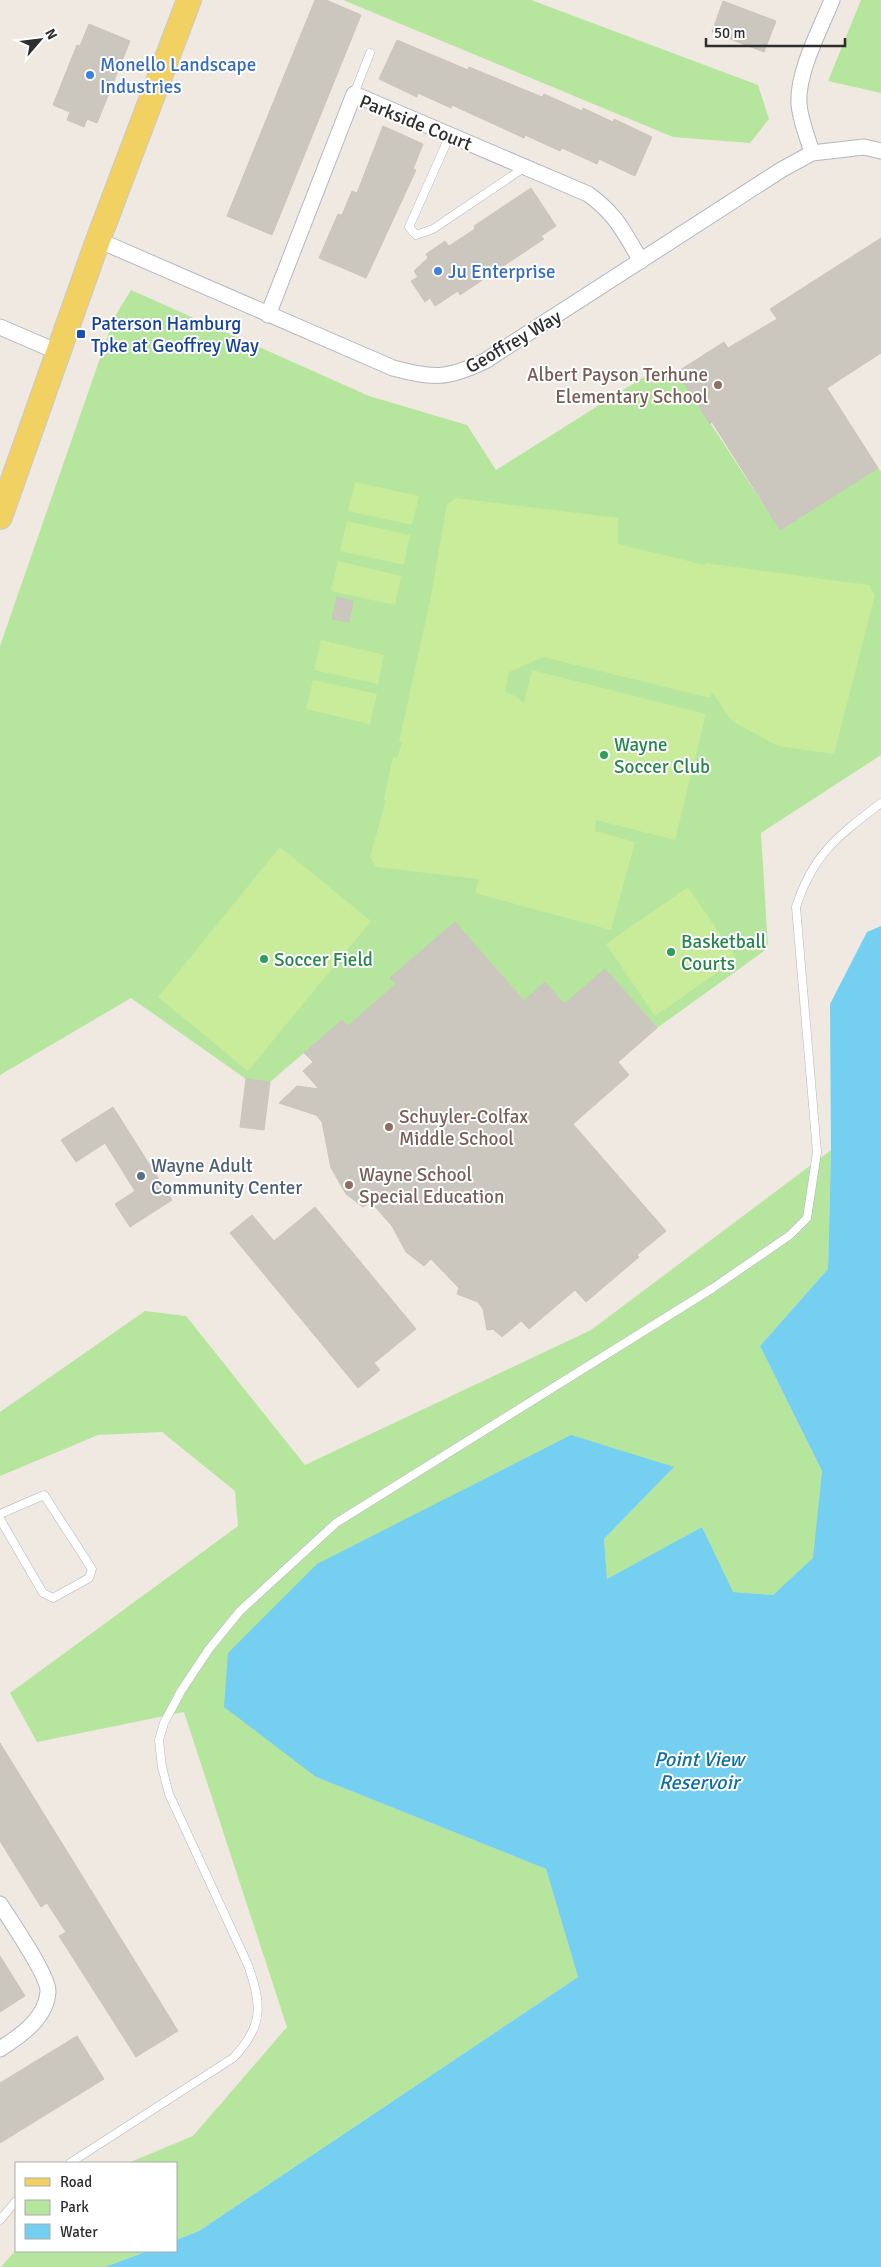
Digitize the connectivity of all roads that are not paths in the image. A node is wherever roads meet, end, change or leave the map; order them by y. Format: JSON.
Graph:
{"nodes":[{"id":1,"x":189,"y":0,"type":"edge"},
{"id":2,"x":832,"y":0,"type":"edge"},
{"id":3,"x":370,"y":53,"type":"dead end"},
{"id":4,"x":354,"y":94,"type":"junction"},
{"id":5,"x":450,"y":135,"type":"junction"},
{"id":6,"x":881,"y":151,"type":"edge"},
{"id":7,"x":812,"y":153,"type":"junction"},
{"id":8,"x":525,"y":167,"type":"junction"},
{"id":9,"x":98,"y":240,"type":"junction"},
{"id":10,"x":641,"y":261,"type":"junction"},
{"id":11,"x":268,"y":315,"type":"junction"},
{"id":12,"x":0,"y":327,"type":"edge"},
{"id":13,"x":58,"y":352,"type":"junction"},
{"id":14,"x":0,"y":517,"type":"edge"},
{"id":15,"x":881,"y":803,"type":"edge"},
{"id":16,"x":0,"y":1514,"type":"edge"},
{"id":17,"x":0,"y":1519,"type":"edge"},
{"id":18,"x":0,"y":1904,"type":"edge"},
{"id":19,"x":0,"y":2048,"type":"edge"},
{"id":20,"x":72,"y":2162,"type":"edge"},
{"id":21,"x":15,"y":2202,"type":"edge"},
{"id":22,"x":0,"y":2220,"type":"edge"}],
"edges":[{"from":1,"to":9,"type":"main road"},
{"from":2,"to":7,"type":"street"},
{"from":3,"to":4,"type":"lane"},
{"from":4,"to":5,"type":"street","name":"Parkside Court"},
{"from":4,"to":11,"type":"street","name":"Parkside Court"},
{"from":5,"to":8,"type":"street","name":"Parkside Court"},
{"from":5,"to":8,"type":"lane"},
{"from":6,"to":7,"type":"street","name":"Geoffrey Way"},
{"from":7,"to":10,"type":"street","name":"Geoffrey Way"},
{"from":8,"to":10,"type":"street","name":"Parkside Court"},
{"from":9,"to":11,"type":"street","name":"Geoffrey Way"},
{"from":9,"to":13,"type":"main road"},
{"from":10,"to":11,"type":"street","name":"Geoffrey Way"},
{"from":12,"to":13,"type":"street"},
{"from":13,"to":14,"type":"main road"},
{"from":15,"to":20,"type":"lane"},
{"from":16,"to":17,"type":"lane"},
{"from":18,"to":19,"type":"street"},
{"from":21,"to":22,"type":"lane"}]}
